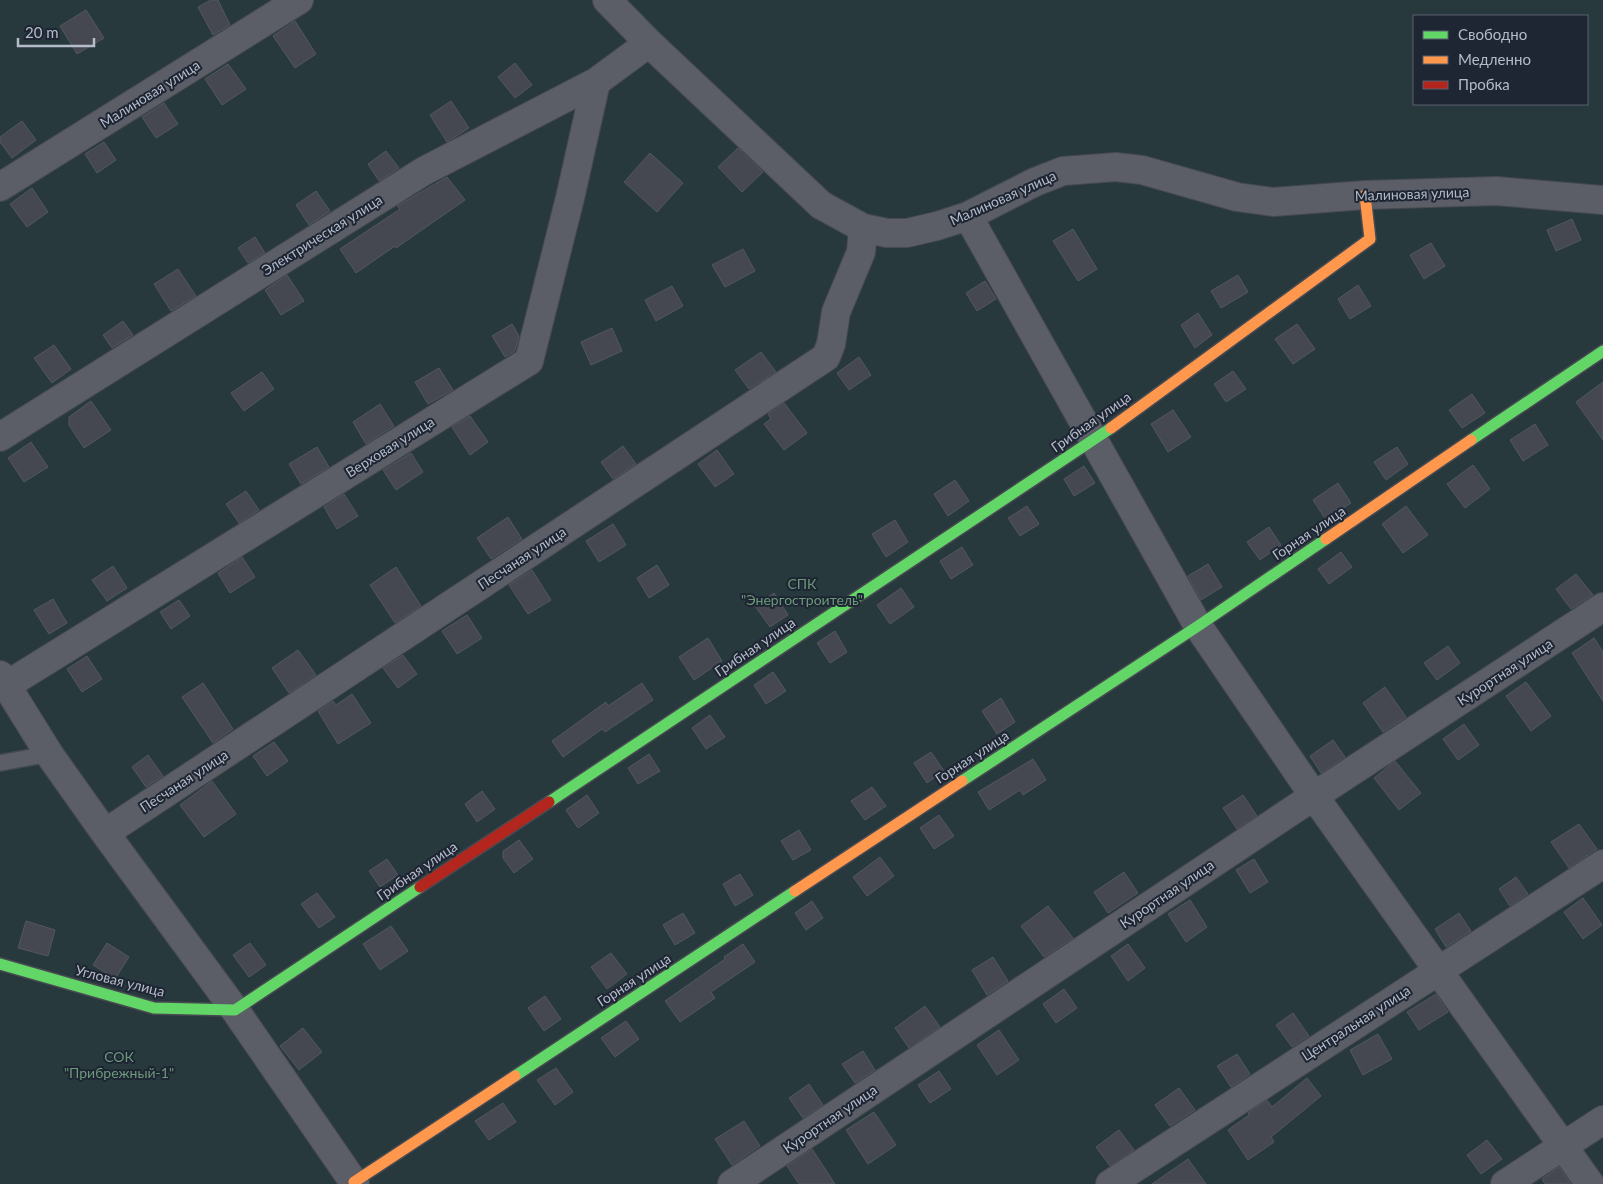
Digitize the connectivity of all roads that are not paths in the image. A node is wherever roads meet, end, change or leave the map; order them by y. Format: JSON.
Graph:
{"nodes":[{"id":1,"x":299,"y":0,"type":"edge"},
{"id":2,"x":607,"y":0,"type":"edge"},
{"id":3,"x":648,"y":43,"type":"junction"},
{"id":4,"x":596,"y":82,"type":"junction"},
{"id":5,"x":0,"y":187,"type":"edge"},
{"id":6,"x":1365,"y":194,"type":"junction"},
{"id":7,"x":1603,"y":200,"type":"edge"},
{"id":8,"x":968,"y":216,"type":"junction"},
{"id":9,"x":863,"y":228,"type":"junction"},
{"id":10,"x":1603,"y":352,"type":"edge"},
{"id":11,"x":0,"y":437,"type":"edge"},
{"id":12,"x":1093,"y":441,"type":"junction"},
{"id":13,"x":1603,"y":608,"type":"edge"},
{"id":14,"x":1198,"y":626,"type":"junction"},
{"id":15,"x":4,"y":680,"type":"edge"},
{"id":16,"x":49,"y":754,"type":"junction"},
{"id":17,"x":0,"y":764,"type":"edge"},
{"id":18,"x":1314,"y":796,"type":"junction"},
{"id":19,"x":105,"y":833,"type":"junction"},
{"id":20,"x":1603,"y":864,"type":"edge"},
{"id":21,"x":0,"y":964,"type":"edge"},
{"id":22,"x":1438,"y":970,"type":"junction"},
{"id":23,"x":235,"y":1010,"type":"junction"},
{"id":24,"x":1603,"y":1120,"type":"edge"},
{"id":25,"x":1563,"y":1146,"type":"junction"},
{"id":26,"x":354,"y":1183,"type":"edge"},
{"id":27,"x":732,"y":1184,"type":"edge"},
{"id":28,"x":1110,"y":1184,"type":"edge"},
{"id":29,"x":1505,"y":1184,"type":"edge"},
{"id":30,"x":1590,"y":1184,"type":"edge"}],
"edges":[{"from":1,"to":5,"type":"street","name":"Малиновая улица"},
{"from":2,"to":3,"type":"street","name":"Малиновая улица"},
{"from":3,"to":4,"type":"street","name":"Электрическая улица"},
{"from":3,"to":9,"type":"street","name":"Малиновая улица"},
{"from":4,"to":11,"type":"street","name":"Электрическая улица"},
{"from":4,"to":15,"type":"street","name":"Верховая улица"},
{"from":6,"to":7,"type":"street","name":"Малиновая улица"},
{"from":6,"to":8,"type":"street","name":"Малиновая улица"},
{"from":6,"to":12,"type":"street","name":"Грибная улица"},
{"from":8,"to":9,"type":"street","name":"Малиновая улица"},
{"from":8,"to":12,"type":"street"},
{"from":9,"to":19,"type":"street","name":"Песчаная улица"},
{"from":10,"to":14,"type":"street","name":"Горная улица"},
{"from":12,"to":14,"type":"street"},
{"from":12,"to":23,"type":"street","name":"Грибная улица"},
{"from":13,"to":18,"type":"street","name":"Курортная улица"},
{"from":14,"to":18,"type":"street"},
{"from":14,"to":26,"type":"street","name":"Горная улица"},
{"from":15,"to":16,"type":"street"},
{"from":16,"to":17,"type":"lane"},
{"from":16,"to":19,"type":"street"},
{"from":18,"to":22,"type":"street"},
{"from":18,"to":27,"type":"street","name":"Курортная улица"},
{"from":19,"to":23,"type":"street"},
{"from":20,"to":22,"type":"street","name":"Центральная улица"},
{"from":21,"to":23,"type":"street","name":"Угловая улица"},
{"from":22,"to":25,"type":"street"},
{"from":22,"to":28,"type":"street","name":"Центральная улица"},
{"from":23,"to":26,"type":"street"},
{"from":24,"to":25,"type":"street"},
{"from":25,"to":29,"type":"street"},
{"from":25,"to":30,"type":"street"}]}
